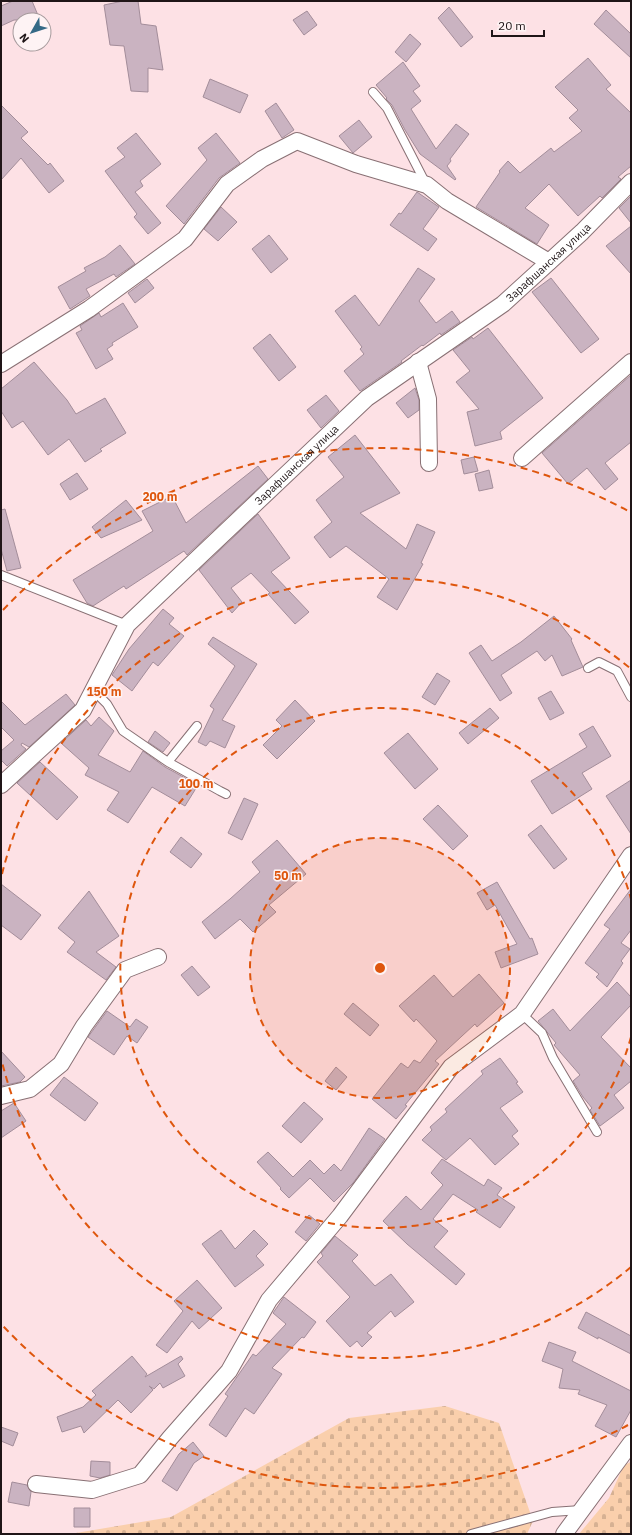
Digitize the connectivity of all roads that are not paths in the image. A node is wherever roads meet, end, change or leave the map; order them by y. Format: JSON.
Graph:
{"nodes":[{"id":1,"x":373,"y":92,"type":"dead end"},
{"id":2,"x":631,"y":182,"type":"edge"},
{"id":3,"x":427,"y":185,"type":"junction"},
{"id":4,"x":549,"y":262,"type":"junction"},
{"id":5,"x":418,"y":362,"type":"junction"},
{"id":6,"x":631,"y":362,"type":"edge"},
{"id":7,"x":1,"y":364,"type":"edge"},
{"id":8,"x":522,"y":458,"type":"dead end"},
{"id":9,"x":428,"y":463,"type":"dead end"},
{"id":10,"x":1,"y":575,"type":"edge"},
{"id":11,"x":127,"y":625,"type":"junction"},
{"id":12,"x":588,"y":668,"type":"dead end"},
{"id":13,"x":93,"y":690,"type":"junction"},
{"id":14,"x":631,"y":697,"type":"edge"},
{"id":15,"x":197,"y":726,"type":"dead end"},
{"id":16,"x":168,"y":762,"type":"junction"},
{"id":17,"x":1,"y":785,"type":"edge"},
{"id":18,"x":226,"y":794,"type":"dead end"},
{"id":19,"x":631,"y":855,"type":"edge"},
{"id":20,"x":158,"y":957,"type":"dead end"},
{"id":21,"x":522,"y":1014,"type":"junction"},
{"id":22,"x":1,"y":1096,"type":"edge"},
{"id":23,"x":597,"y":1132,"type":"dead end"},
{"id":24,"x":631,"y":1443,"type":"edge"},
{"id":25,"x":36,"y":1484,"type":"dead end"},
{"id":26,"x":582,"y":1510,"type":"junction"},
{"id":27,"x":471,"y":1534,"type":"edge"},
{"id":28,"x":564,"y":1534,"type":"edge"}],
"edges":[{"from":1,"to":3,"type":"lane"},
{"from":2,"to":4,"type":"street","name":"Зарафшанская улица"},
{"from":3,"to":4,"type":"street"},
{"from":3,"to":7,"type":"street"},
{"from":4,"to":5,"type":"street","name":"Зарафшанская улица"},
{"from":5,"to":9,"type":"street"},
{"from":5,"to":11,"type":"street","name":"Зарафшанская улица"},
{"from":6,"to":8,"type":"street"},
{"from":10,"to":11,"type":"lane"},
{"from":11,"to":13,"type":"street","name":"Зарафшанская улица"},
{"from":12,"to":14,"type":"lane"},
{"from":13,"to":16,"type":"lane"},
{"from":13,"to":17,"type":"street","name":"Зарафшанская улица"},
{"from":15,"to":16,"type":"lane"},
{"from":16,"to":18,"type":"lane"},
{"from":19,"to":21,"type":"street"},
{"from":20,"to":22,"type":"street"},
{"from":21,"to":23,"type":"lane"},
{"from":21,"to":25,"type":"street"},
{"from":24,"to":26,"type":"street"},
{"from":26,"to":27,"type":"lane"},
{"from":26,"to":28,"type":"street"}]}
